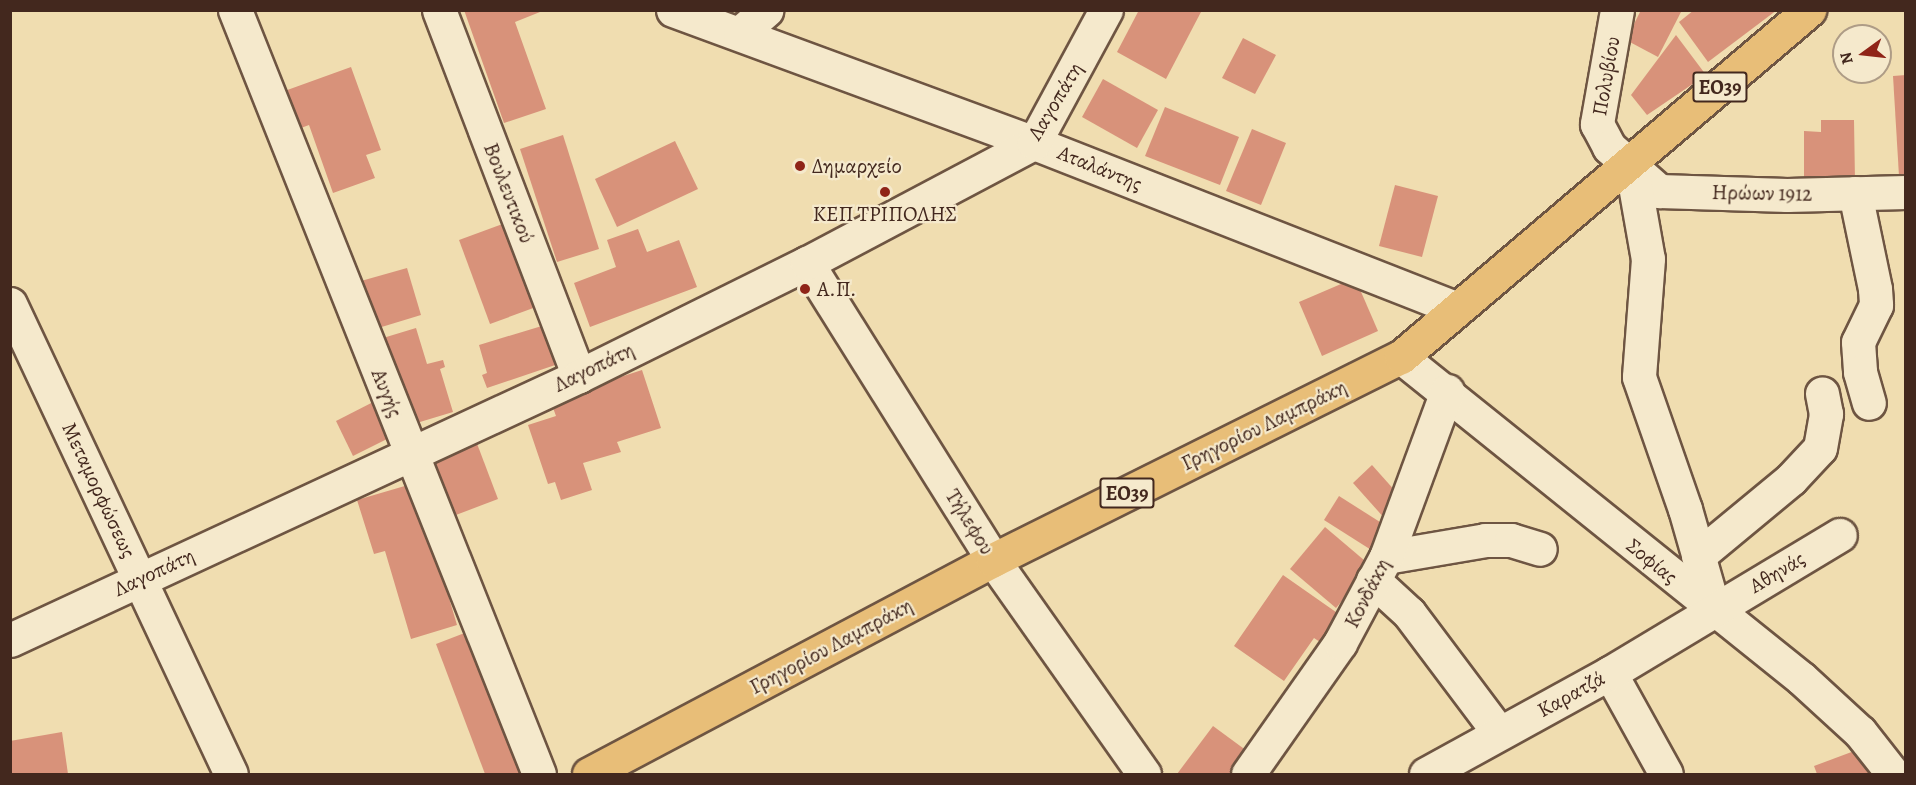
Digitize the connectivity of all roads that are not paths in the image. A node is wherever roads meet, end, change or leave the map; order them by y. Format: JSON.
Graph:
{"nodes":[{"id":1,"x":234,"y":10,"type":"edge"},
{"id":2,"x":439,"y":10,"type":"edge"},
{"id":3,"x":673,"y":10,"type":"edge"},
{"id":4,"x":766,"y":10,"type":"edge"},
{"id":5,"x":1106,"y":10,"type":"edge"},
{"id":6,"x":1617,"y":10,"type":"edge"},
{"id":7,"x":1809,"y":10,"type":"edge"},
{"id":8,"x":740,"y":33,"type":"junction"},
{"id":9,"x":1034,"y":143,"type":"junction"},
{"id":10,"x":1631,"y":163,"type":"junction"},
{"id":11,"x":1905,"y":192,"type":"edge"},
{"id":12,"x":1854,"y":193,"type":"junction"},
{"id":13,"x":807,"y":263,"type":"junction"},
{"id":14,"x":10,"y":304,"type":"edge"},
{"id":15,"x":1457,"y":309,"type":"junction"},
{"id":16,"x":1401,"y":357,"type":"junction"},
{"id":17,"x":579,"y":376,"type":"junction"},
{"id":18,"x":1447,"y":391,"type":"junction"},
{"id":19,"x":1822,"y":393,"type":"dead end"},
{"id":20,"x":1869,"y":403,"type":"dead end"},
{"id":21,"x":410,"y":452,"type":"junction"},
{"id":22,"x":1840,"y":535,"type":"dead end"},
{"id":23,"x":1540,"y":549,"type":"dead end"},
{"id":24,"x":1698,"y":556,"type":"junction"},
{"id":25,"x":993,"y":560,"type":"junction"},
{"id":26,"x":1380,"y":568,"type":"junction"},
{"id":27,"x":140,"y":578,"type":"junction"},
{"id":28,"x":1714,"y":610,"type":"junction"},
{"id":29,"x":10,"y":640,"type":"edge"},
{"id":30,"x":1610,"y":673,"type":"junction"},
{"id":31,"x":1499,"y":734,"type":"junction"},
{"id":32,"x":607,"y":771,"type":"edge"},
{"id":33,"x":231,"y":774,"type":"edge"},
{"id":34,"x":539,"y":774,"type":"edge"},
{"id":35,"x":1144,"y":774,"type":"edge"},
{"id":36,"x":1248,"y":774,"type":"edge"},
{"id":37,"x":1426,"y":774,"type":"edge"},
{"id":38,"x":1666,"y":774,"type":"edge"},
{"id":39,"x":1893,"y":774,"type":"edge"}],
"edges":[{"from":1,"to":21,"type":"street","name":"Αυγής"},
{"from":2,"to":17,"type":"street","name":"Βουλευτικού"},
{"from":3,"to":8,"type":"street","name":"Αταλάντης"},
{"from":4,"to":8,"type":"street"},
{"from":5,"to":9,"type":"street","name":"Λαγοπάτη"},
{"from":6,"to":10,"type":"street","name":"Πολυβίου"},
{"from":7,"to":10,"type":"main road","name":"Γρηγορίου Λαμπράκη","number":"ΕΟ39"},
{"from":8,"to":9,"type":"street","name":"Αταλάντης"},
{"from":9,"to":13,"type":"street","name":"Λαγοπάτη"},
{"from":9,"to":15,"type":"street","name":"Αταλάντης"},
{"from":10,"to":12,"type":"street","name":"Ηρώων 1912"},
{"from":10,"to":15,"type":"main road","name":"Γρηγορίου Λαμπράκη","number":"ΕΟ39"},
{"from":10,"to":24,"type":"street"},
{"from":11,"to":12,"type":"street","name":"Ηρώων 1912"},
{"from":12,"to":20,"type":"street"},
{"from":13,"to":17,"type":"street","name":"Λαγοπάτη"},
{"from":13,"to":25,"type":"street","name":"Τήλεφου"},
{"from":14,"to":27,"type":"street","name":"Μεταμορφώσεως"},
{"from":15,"to":16,"type":"main road","name":"Γρηγορίου Λαμπράκη","number":"ΕΟ39"},
{"from":16,"to":18,"type":"street","name":"Σοφίας"},
{"from":16,"to":25,"type":"main road","name":"Γρηγορίου Λαμπράκη","number":"ΕΟ39"},
{"from":17,"to":21,"type":"street","name":"Λαγοπάτη"},
{"from":18,"to":26,"type":"street","name":"Κονδάκη"},
{"from":18,"to":28,"type":"street","name":"Σοφίας"},
{"from":19,"to":24,"type":"street"},
{"from":21,"to":27,"type":"street","name":"Λαγοπάτη"},
{"from":21,"to":34,"type":"street","name":"Αυγής"},
{"from":22,"to":28,"type":"street","name":"Αθηνάς"},
{"from":23,"to":26,"type":"street"},
{"from":24,"to":28,"type":"street"},
{"from":25,"to":32,"type":"main road","name":"Γρηγορίου Λαμπράκη","number":"ΕΟ39"},
{"from":25,"to":35,"type":"street","name":"Τήλεφου"},
{"from":26,"to":31,"type":"street"},
{"from":26,"to":36,"type":"street","name":"Κονδάκη"},
{"from":27,"to":29,"type":"street","name":"Λαγοπάτη"},
{"from":27,"to":33,"type":"street","name":"Μεταμορφώσεως"},
{"from":28,"to":30,"type":"street","name":"Καρατζά"},
{"from":28,"to":39,"type":"street","name":"Σοφίας"},
{"from":30,"to":31,"type":"street","name":"Καρατζά"},
{"from":30,"to":38,"type":"street"},
{"from":31,"to":37,"type":"street","name":"Καρατζά"}]}
